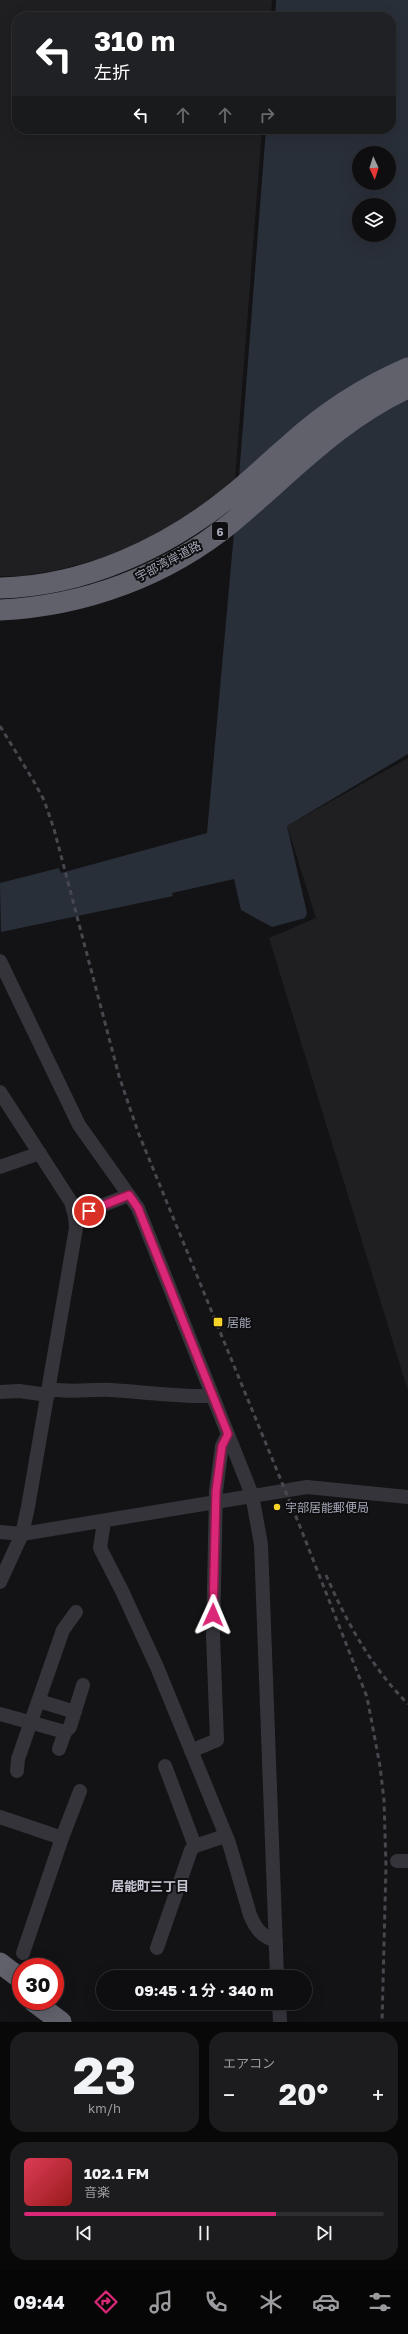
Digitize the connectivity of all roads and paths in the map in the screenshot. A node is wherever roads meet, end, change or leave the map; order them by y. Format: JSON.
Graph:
{"nodes":[{"id":1,"x":408,"y":368,"type":"edge"},
{"id":2,"x":408,"y":388,"type":"edge"},
{"id":3,"x":0,"y":588,"type":"edge"},
{"id":4,"x":0,"y":610,"type":"edge"},
{"id":5,"x":0,"y":961,"type":"edge"},
{"id":6,"x":0,"y":1092,"type":"edge"},
{"id":7,"x":40,"y":1153,"type":"junction"},
{"id":8,"x":0,"y":1167,"type":"edge"},
{"id":9,"x":129,"y":1195,"type":"junction"},
{"id":10,"x":76,"y":1216,"type":"junction"},
{"id":11,"x":0,"y":1392,"type":"edge"},
{"id":12,"x":49,"y":1392,"type":"junction"},
{"id":13,"x":213,"y":1396,"type":"junction"},
{"id":14,"x":228,"y":1434,"type":"junction"},
{"id":15,"x":252,"y":1495,"type":"junction"},
{"id":16,"x":408,"y":1497,"type":"edge"},
{"id":17,"x":216,"y":1502,"type":"junction"},
{"id":18,"x":104,"y":1522,"type":"junction"},
{"id":19,"x":0,"y":1532,"type":"edge"},
{"id":20,"x":22,"y":1534,"type":"junction"},
{"id":21,"x":0,"y":1582,"type":"edge"},
{"id":22,"x":76,"y":1612,"type":"dead end"},
{"id":23,"x":83,"y":1685,"type":"dead end"},
{"id":24,"x":39,"y":1701,"type":"junction"},
{"id":25,"x":75,"y":1712,"type":"junction"},
{"id":26,"x":0,"y":1714,"type":"edge"},
{"id":27,"x":31,"y":1723,"type":"junction"},
{"id":28,"x":65,"y":1732,"type":"junction"},
{"id":29,"x":59,"y":1749,"type":"dead end"},
{"id":30,"x":191,"y":1751,"type":"junction"},
{"id":31,"x":165,"y":1766,"type":"dead end"},
{"id":32,"x":17,"y":1771,"type":"dead end"},
{"id":33,"x":80,"y":1791,"type":"dead end"},
{"id":34,"x":0,"y":1817,"type":"edge"},
{"id":35,"x":225,"y":1836,"type":"junction"},
{"id":36,"x":62,"y":1838,"type":"junction"},
{"id":37,"x":195,"y":1846,"type":"junction"},
{"id":38,"x":276,"y":1941,"type":"junction"},
{"id":39,"x":157,"y":1948,"type":"dead end"},
{"id":40,"x":23,"y":1953,"type":"dead end"},
{"id":41,"x":0,"y":1963,"type":"edge"},
{"id":42,"x":277,"y":1970,"type":"edge"},
{"id":43,"x":12,"y":1973,"type":"edge"},
{"id":44,"x":0,"y":1976,"type":"edge"},
{"id":45,"x":12,"y":1985,"type":"edge"},
{"id":46,"x":45,"y":2010,"type":"edge"},
{"id":47,"x":61,"y":2010,"type":"edge"},
{"id":48,"x":279,"y":2010,"type":"edge"},
{"id":49,"x":61,"y":2022,"type":"edge"},
{"id":50,"x":77,"y":2022,"type":"edge"},
{"id":51,"x":280,"y":2022,"type":"edge"}],
"edges":[{"from":1,"to":3,"type":"highway","name":"宇部湾岸道路","number":"6"},
{"from":2,"to":4,"type":"highway","name":"宇部湾岸道路","number":"6"},
{"from":5,"to":9,"type":"street"},
{"from":6,"to":7,"type":"street"},
{"from":7,"to":8,"type":"street"},
{"from":7,"to":10,"type":"street"},
{"from":9,"to":10,"type":"street"},
{"from":9,"to":13,"type":"street"},
{"from":10,"to":12,"type":"street"},
{"from":11,"to":12,"type":"street"},
{"from":12,"to":13,"type":"street"},
{"from":12,"to":20,"type":"street"},
{"from":13,"to":14,"type":"street"},
{"from":14,"to":15,"type":"street"},
{"from":14,"to":17,"type":"street"},
{"from":15,"to":16,"type":"street"},
{"from":15,"to":17,"type":"street"},
{"from":15,"to":38,"type":"street"},
{"from":17,"to":18,"type":"street"},
{"from":17,"to":30,"type":"street"},
{"from":18,"to":20,"type":"street"},
{"from":18,"to":30,"type":"street"},
{"from":19,"to":20,"type":"street"},
{"from":20,"to":21,"type":"street"},
{"from":22,"to":24,"type":"street"},
{"from":23,"to":25,"type":"street"},
{"from":24,"to":25,"type":"street"},
{"from":24,"to":27,"type":"street"},
{"from":25,"to":28,"type":"street"},
{"from":26,"to":27,"type":"street"},
{"from":27,"to":28,"type":"street"},
{"from":27,"to":32,"type":"street"},
{"from":28,"to":29,"type":"street"},
{"from":30,"to":35,"type":"street"},
{"from":31,"to":37,"type":"street"},
{"from":33,"to":36,"type":"street"},
{"from":34,"to":36,"type":"street"},
{"from":35,"to":37,"type":"street"},
{"from":35,"to":38,"type":"street"},
{"from":36,"to":40,"type":"street"},
{"from":37,"to":39,"type":"street"},
{"from":38,"to":42,"type":"street"},
{"from":41,"to":43,"type":"highway"},
{"from":44,"to":45,"type":"highway"},
{"from":46,"to":49,"type":"highway"},
{"from":47,"to":50,"type":"highway"},
{"from":48,"to":51,"type":"street"}]}
